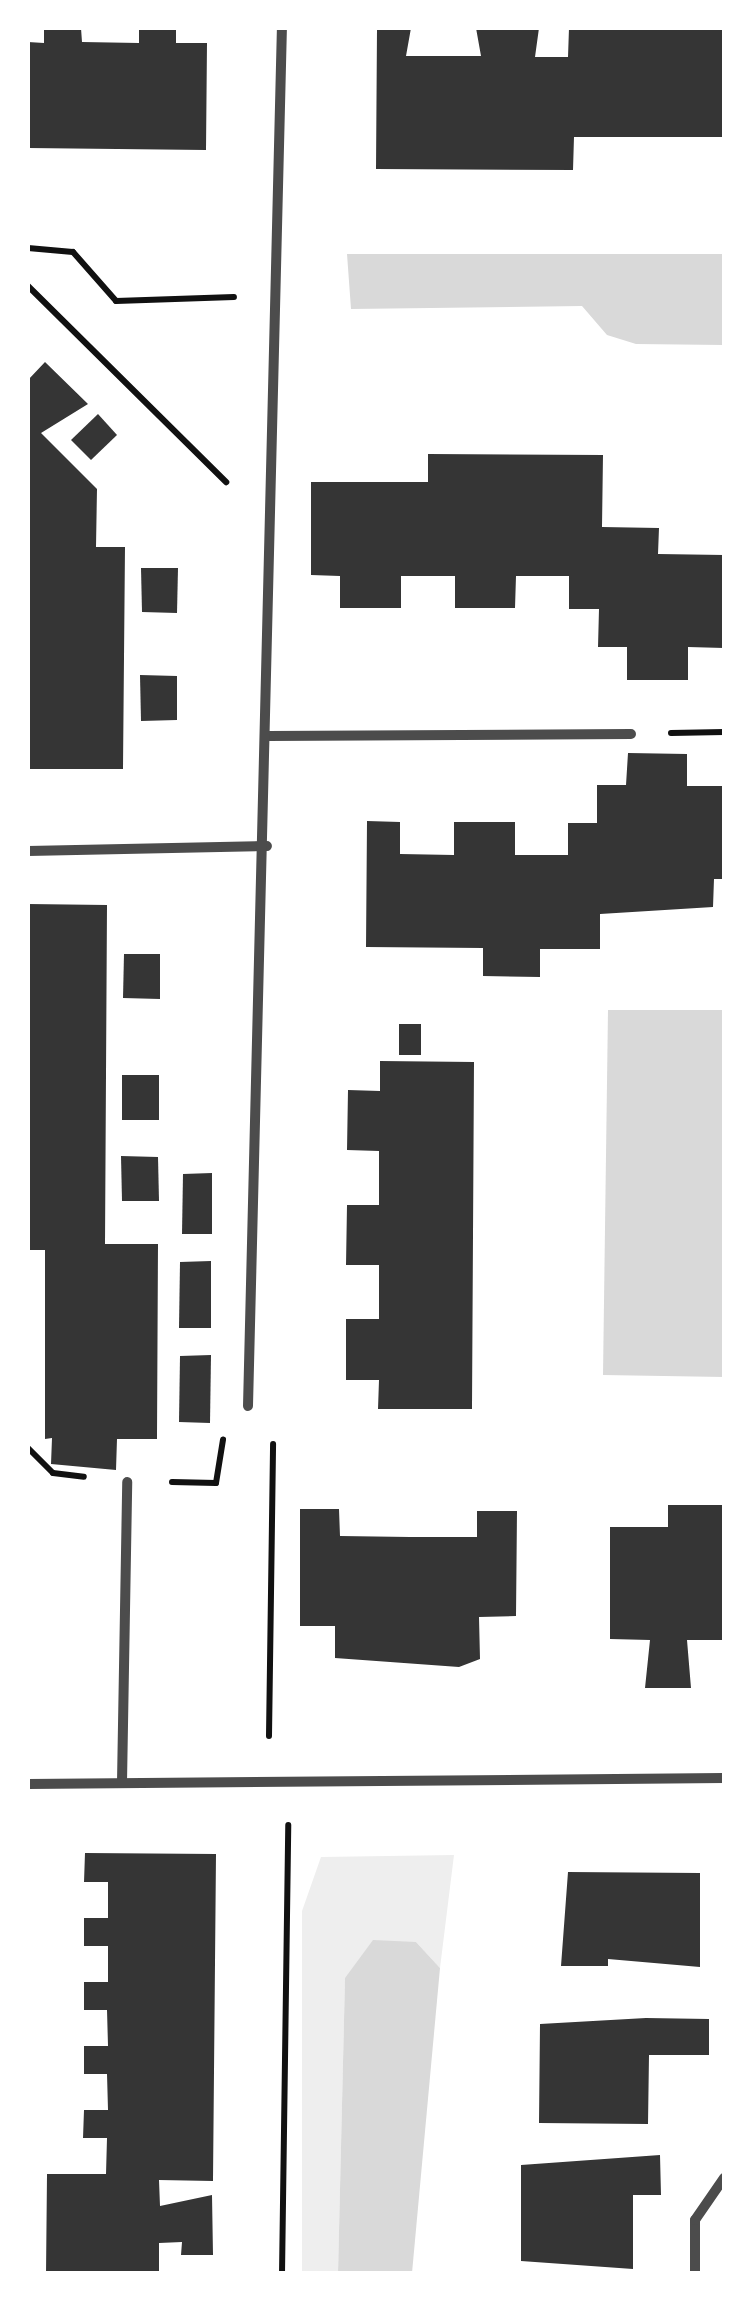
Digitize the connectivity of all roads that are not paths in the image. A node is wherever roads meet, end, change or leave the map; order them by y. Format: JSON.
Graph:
{"nodes":[{"id":1,"x":282,"y":28,"type":"edge"},
{"id":2,"x":631,"y":734,"type":"dead end"},
{"id":3,"x":268,"y":736,"type":"junction"},
{"id":4,"x":267,"y":846,"type":"junction"},
{"id":5,"x":28,"y":851,"type":"edge"},
{"id":6,"x":248,"y":1406,"type":"road end"},
{"id":7,"x":127,"y":1482,"type":"road end"},
{"id":8,"x":724,"y":1778,"type":"edge"},
{"id":9,"x":122,"y":1782,"type":"junction"},
{"id":10,"x":28,"y":1784,"type":"edge"},
{"id":11,"x":724,"y":2178,"type":"edge"},
{"id":12,"x":694,"y":2274,"type":"edge"}],
"edges":[{"from":1,"to":3,"type":"street"},
{"from":2,"to":3,"type":"street"},
{"from":3,"to":4,"type":"street"},
{"from":4,"to":5,"type":"street"},
{"from":4,"to":6,"type":"street"},
{"from":7,"to":9,"type":"street"},
{"from":8,"to":9,"type":"street"},
{"from":9,"to":10,"type":"street"},
{"from":11,"to":12,"type":"street"}]}
